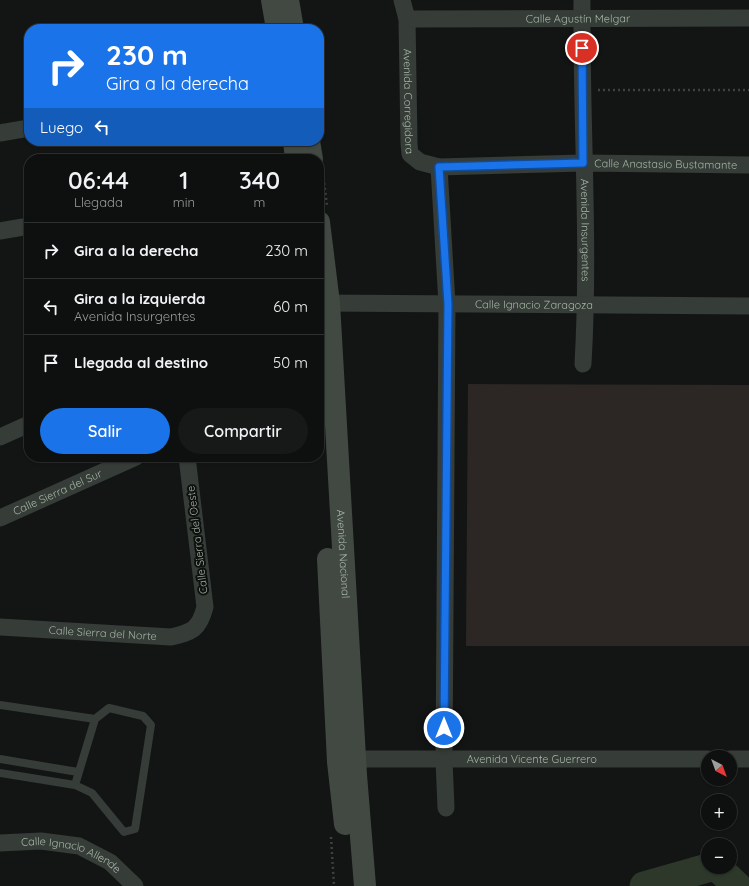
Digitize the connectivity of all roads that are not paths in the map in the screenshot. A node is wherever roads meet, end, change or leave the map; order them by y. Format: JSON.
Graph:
{"nodes":[{"id":1,"x":272,"y":0,"type":"edge"},
{"id":2,"x":288,"y":0,"type":"edge"},
{"id":3,"x":402,"y":0,"type":"edge"},
{"id":4,"x":582,"y":0,"type":"edge"},
{"id":5,"x":749,"y":18,"type":"edge"},
{"id":6,"x":407,"y":19,"type":"junction"},
{"id":7,"x":582,"y":20,"type":"junction"},
{"id":8,"x":276,"y":24,"type":"edge"},
{"id":9,"x":292,"y":24,"type":"edge"},
{"id":10,"x":24,"y":129,"type":"edge"},
{"id":11,"x":0,"y":133,"type":"edge"},
{"id":12,"x":583,"y":163,"type":"junction"},
{"id":13,"x":749,"y":165,"type":"edge"},
{"id":14,"x":439,"y":167,"type":"junction"},
{"id":15,"x":24,"y":227,"type":"edge"},
{"id":16,"x":0,"y":231,"type":"edge"},
{"id":17,"x":324,"y":303,"type":"edge"},
{"id":18,"x":448,"y":304,"type":"junction"},
{"id":19,"x":586,"y":304,"type":"junction"},
{"id":20,"x":749,"y":306,"type":"edge"},
{"id":21,"x":583,"y":364,"type":"dead end"},
{"id":22,"x":24,"y":426,"type":"edge"},
{"id":23,"x":0,"y":437,"type":"edge"},
{"id":24,"x":324,"y":448,"type":"edge"},
{"id":25,"x":125,"y":462,"type":"edge"},
{"id":26,"x":188,"y":462,"type":"edge"},
{"id":27,"x":0,"y":518,"type":"edge"},
{"id":28,"x":201,"y":622,"type":"joint"},
{"id":29,"x":0,"y":627,"type":"edge"},
{"id":30,"x":0,"y":705,"type":"edge"},
{"id":31,"x":95,"y":719,"type":"junction"},
{"id":32,"x":0,"y":758,"type":"edge"},
{"id":33,"x":701,"y":759,"type":"edge"},
{"id":34,"x":737,"y":759,"type":"edge"},
{"id":35,"x":749,"y":759,"type":"edge"},
{"id":36,"x":444,"y":760,"type":"junction"},
{"id":37,"x":347,"y":761,"type":"junction"},
{"id":38,"x":78,"y":772,"type":"junction"},
{"id":39,"x":0,"y":773,"type":"edge"},
{"id":40,"x":75,"y":785,"type":"junction"},
{"id":41,"x":446,"y":808,"type":"dead end"},
{"id":42,"x":1,"y":846,"type":"edge"},
{"id":43,"x":135,"y":886,"type":"edge"},
{"id":44,"x":351,"y":886,"type":"edge"},
{"id":45,"x":365,"y":886,"type":"edge"}],
"edges":[{"from":1,"to":8,"type":"main road"},
{"from":2,"to":9,"type":"main road"},
{"from":3,"to":6,"type":"street","name":"Avenida Corregidora"},
{"from":4,"to":7,"type":"street","name":"Avenida Insurgentes"},
{"from":5,"to":7,"type":"street","name":"Calle Agustín Melgar"},
{"from":6,"to":7,"type":"street","name":"Calle Agustín Melgar"},
{"from":6,"to":14,"type":"street","name":"Avenida Corregidora"},
{"from":7,"to":12,"type":"street","name":"Avenida Insurgentes"},
{"from":10,"to":11,"type":"street"},
{"from":12,"to":13,"type":"street","name":"Calle Anastasio Bustamante"},
{"from":12,"to":14,"type":"street","name":"Calle Anastasio Bustamante"},
{"from":12,"to":19,"type":"street","name":"Avenida Insurgentes"},
{"from":14,"to":18,"type":"street"},
{"from":15,"to":16,"type":"street"},
{"from":17,"to":18,"type":"street","name":"Calle Ignacio Zaragoza"},
{"from":17,"to":37,"type":"main road","name":"Avenida Nacional"},
{"from":18,"to":19,"type":"street","name":"Calle Ignacio Zaragoza"},
{"from":18,"to":36,"type":"street"},
{"from":19,"to":20,"type":"street","name":"Calle Ignacio Zaragoza"},
{"from":19,"to":21,"type":"street","name":"Avenida Insurgentes"},
{"from":22,"to":23,"type":"street"},
{"from":24,"to":37,"type":"main road","name":"Avenida Nacional"},
{"from":25,"to":27,"type":"street","name":"Calle Sierra del Sur"},
{"from":26,"to":28,"type":"street","name":"Calle Sierra del Oeste"},
{"from":28,"to":29,"type":"street","name":"Calle Sierra del Norte"},
{"from":30,"to":31,"type":"lane"},
{"from":31,"to":38,"type":"lane"},
{"from":31,"to":40,"type":"lane"},
{"from":32,"to":38,"type":"lane"},
{"from":33,"to":36,"type":"street","name":"Avenida Vicente Guerrero"},
{"from":34,"to":35,"type":"street"},
{"from":36,"to":37,"type":"street","name":"Avenida Vicente Guerrero"},
{"from":36,"to":41,"type":"street"},
{"from":37,"to":44,"type":"main road","name":"Avenida Nacional"},
{"from":37,"to":45,"type":"main road","name":"Avenida Nacional"},
{"from":38,"to":40,"type":"lane"},
{"from":39,"to":40,"type":"lane"},
{"from":42,"to":43,"type":"street","name":"Calle Ignacio Allende"}]}
